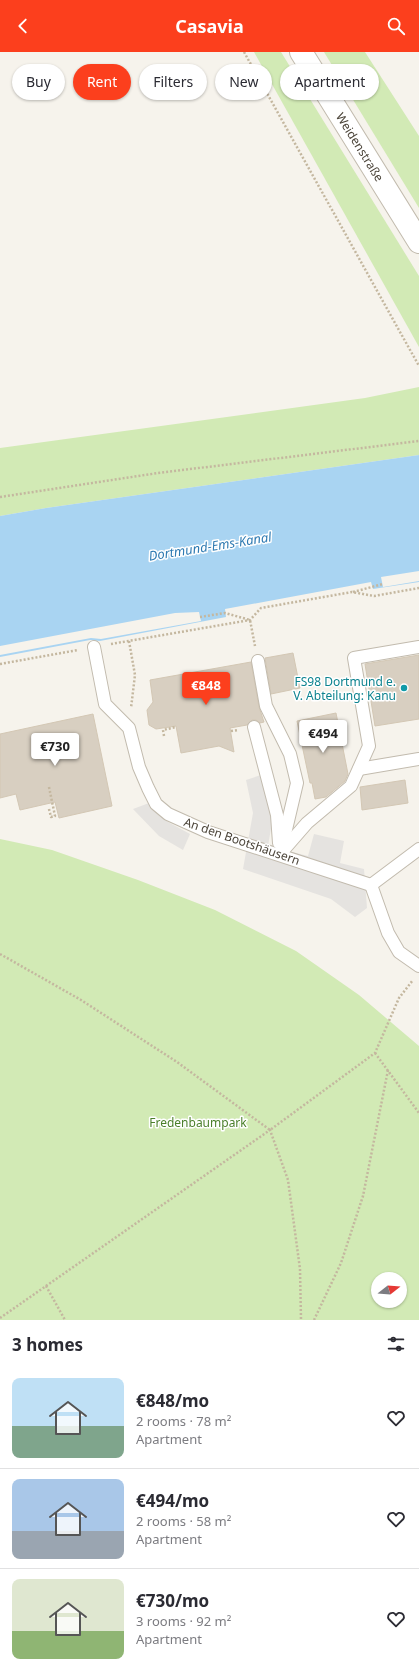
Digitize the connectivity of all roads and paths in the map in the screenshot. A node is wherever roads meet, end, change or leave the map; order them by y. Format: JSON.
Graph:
{"nodes":[{"id":1,"x":244,"y":52,"type":"edge"},
{"id":2,"x":301,"y":52,"type":"edge"},
{"id":3,"x":419,"y":242,"type":"edge"},
{"id":4,"x":419,"y":366,"type":"edge"},
{"id":5,"x":419,"y":441,"type":"edge"},
{"id":6,"x":0,"y":497,"type":"edge"},
{"id":7,"x":383,"y":584,"type":"dead end"},
{"id":8,"x":419,"y":588,"type":"edge"},
{"id":9,"x":352,"y":592,"type":"junction"},
{"id":10,"x":200,"y":617,"type":"dead end"},
{"id":11,"x":250,"y":620,"type":"junction"},
{"id":12,"x":129,"y":641,"type":"junction"},
{"id":13,"x":94,"y":647,"type":"junction"},
{"id":14,"x":419,"y":647,"type":"edge"},
{"id":15,"x":258,"y":661,"type":"joint"},
{"id":16,"x":0,"y":664,"type":"edge"},
{"id":17,"x":254,"y":727,"type":"dead end"},
{"id":18,"x":129,"y":728,"type":"junction"},
{"id":19,"x":176,"y":728,"type":"dead end"},
{"id":20,"x":164,"y":736,"type":"dead end"},
{"id":21,"x":419,"y":759,"type":"edge"},
{"id":22,"x":359,"y":769,"type":"junction"},
{"id":23,"x":49,"y":787,"type":"dead end"},
{"id":24,"x":49,"y":809,"type":"dead end"},
{"id":25,"x":419,"y":849,"type":"edge"},
{"id":26,"x":280,"y":854,"type":"junction"},
{"id":27,"x":371,"y":885,"type":"junction"},
{"id":28,"x":0,"y":954,"type":"edge"},
{"id":29,"x":419,"y":966,"type":"edge"},
{"id":30,"x":414,"y":979,"type":"dead end"},
{"id":31,"x":375,"y":1053,"type":"junction"},
{"id":32,"x":388,"y":1070,"type":"junction"},
{"id":33,"x":419,"y":1113,"type":"edge"},
{"id":34,"x":270,"y":1130,"type":"junction"},
{"id":35,"x":46,"y":1286,"type":"junction"},
{"id":36,"x":0,"y":1318,"type":"edge"},
{"id":37,"x":65,"y":1320,"type":"edge"},
{"id":38,"x":301,"y":1320,"type":"edge"},
{"id":39,"x":314,"y":1320,"type":"edge"}],
"edges":[{"from":1,"to":4,"type":"path"},
{"from":2,"to":3,"type":"street","name":"Weidenstraße"},
{"from":5,"to":6,"type":"path"},
{"from":7,"to":9,"type":"path"},
{"from":8,"to":9,"type":"path"},
{"from":9,"to":11,"type":"path"},
{"from":10,"to":11,"type":"path"},
{"from":11,"to":12,"type":"path"},
{"from":11,"to":15,"type":"path"},
{"from":12,"to":13,"type":"path"},
{"from":12,"to":18,"type":"path"},
{"from":13,"to":16,"type":"path"},
{"from":13,"to":18,"type":"lane"},
{"from":14,"to":22,"type":"lane"},
{"from":15,"to":26,"type":"lane"},
{"from":17,"to":26,"type":"lane"},
{"from":18,"to":26,"type":"lane","name":"An den Bootshäusern"},
{"from":19,"to":20,"type":"path"},
{"from":21,"to":22,"type":"lane"},
{"from":22,"to":26,"type":"lane"},
{"from":23,"to":24,"type":"path"},
{"from":25,"to":27,"type":"lane"},
{"from":26,"to":27,"type":"lane","name":"An den Bootshäusern"},
{"from":27,"to":29,"type":"lane"},
{"from":28,"to":34,"type":"path"},
{"from":30,"to":31,"type":"path"},
{"from":31,"to":32,"type":"path"},
{"from":31,"to":34,"type":"path"},
{"from":32,"to":33,"type":"path"},
{"from":32,"to":39,"type":"path"},
{"from":34,"to":35,"type":"path"},
{"from":34,"to":38,"type":"path"},
{"from":35,"to":36,"type":"path"},
{"from":35,"to":37,"type":"path"}]}
